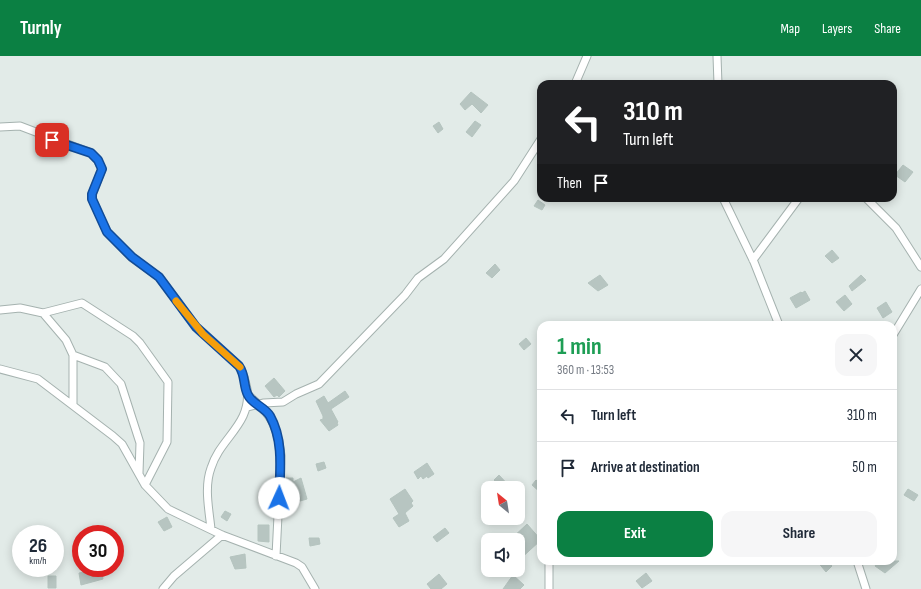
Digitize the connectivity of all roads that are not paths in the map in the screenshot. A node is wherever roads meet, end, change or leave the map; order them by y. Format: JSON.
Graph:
{"nodes":[{"id":1,"x":587,"y":56,"type":"edge"},
{"id":2,"x":717,"y":56,"type":"edge"},
{"id":3,"x":577,"y":80,"type":"edge"},
{"id":4,"x":718,"y":80,"type":"edge"},
{"id":5,"x":0,"y":127,"type":"edge"},
{"id":6,"x":537,"y":145,"type":"edge"},
{"id":7,"x":725,"y":202,"type":"edge"},
{"id":8,"x":796,"y":202,"type":"edge"},
{"id":9,"x":870,"y":202,"type":"edge"},
{"id":10,"x":753,"y":260,"type":"junction"},
{"id":11,"x":921,"y":267,"type":"edge"},
{"id":12,"x":921,"y":289,"type":"edge"},
{"id":13,"x":0,"y":310,"type":"edge"},
{"id":14,"x":43,"y":313,"type":"junction"},
{"id":15,"x":777,"y":321,"type":"edge"},
{"id":16,"x":897,"y":328,"type":"edge"},
{"id":17,"x":73,"y":355,"type":"junction"},
{"id":18,"x":0,"y":369,"type":"edge"},
{"id":19,"x":248,"y":396,"type":"junction"},
{"id":20,"x":258,"y":404,"type":"junction"},
{"id":21,"x":72,"y":405,"type":"junction"},
{"id":22,"x":247,"y":407,"type":"junction"},
{"id":23,"x":139,"y":475,"type":"junction"},
{"id":24,"x":146,"y":485,"type":"junction"},
{"id":25,"x":211,"y":529,"type":"junction"},
{"id":26,"x":222,"y":535,"type":"junction"},
{"id":27,"x":276,"y":556,"type":"junction"},
{"id":28,"x":549,"y":565,"type":"edge"},
{"id":29,"x":858,"y":565,"type":"edge"},
{"id":30,"x":163,"y":589,"type":"edge"},
{"id":31,"x":315,"y":589,"type":"edge"},
{"id":32,"x":549,"y":589,"type":"edge"},
{"id":33,"x":866,"y":589,"type":"edge"}],
"edges":[{"from":1,"to":3,"type":"street"},
{"from":2,"to":4,"type":"street"},
{"from":5,"to":19,"type":"street"},
{"from":6,"to":20,"type":"street"},
{"from":7,"to":10,"type":"street"},
{"from":8,"to":10,"type":"street"},
{"from":9,"to":11,"type":"street"},
{"from":10,"to":15,"type":"street"},
{"from":12,"to":16,"type":"street"},
{"from":13,"to":14,"type":"street"},
{"from":14,"to":17,"type":"street"},
{"from":14,"to":24,"type":"street"},
{"from":17,"to":21,"type":"street"},
{"from":17,"to":23,"type":"street"},
{"from":18,"to":21,"type":"street"},
{"from":19,"to":20,"type":"street"},
{"from":19,"to":22,"type":"street"},
{"from":20,"to":22,"type":"street"},
{"from":20,"to":27,"type":"street"},
{"from":21,"to":23,"type":"street"},
{"from":22,"to":25,"type":"street"},
{"from":23,"to":24,"type":"street"},
{"from":24,"to":25,"type":"street"},
{"from":25,"to":26,"type":"street"},
{"from":26,"to":27,"type":"street"},
{"from":26,"to":30,"type":"street"},
{"from":27,"to":31,"type":"street"},
{"from":28,"to":32,"type":"street"},
{"from":29,"to":33,"type":"street"}]}
